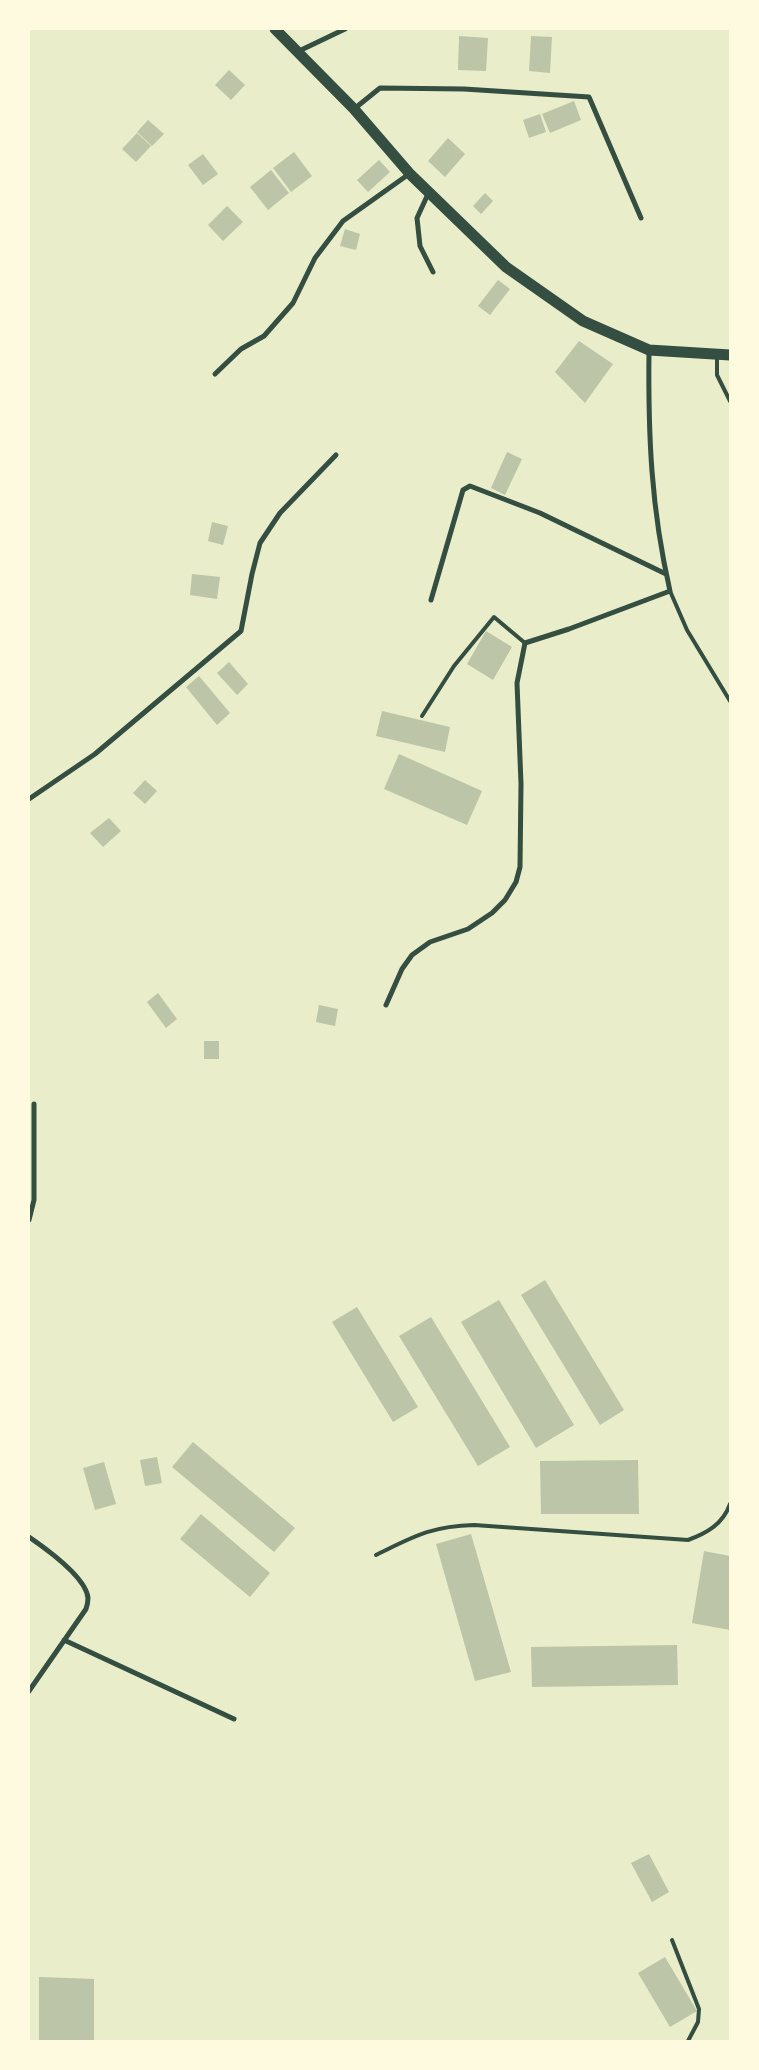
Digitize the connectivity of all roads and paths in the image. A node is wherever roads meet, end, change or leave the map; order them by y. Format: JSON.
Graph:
{"nodes":[{"id":1,"x":275,"y":29,"type":"edge"},
{"id":2,"x":345,"y":29,"type":"edge"},
{"id":3,"x":299,"y":51,"type":"junction"},
{"id":4,"x":354,"y":109,"type":"junction"},
{"id":5,"x":410,"y":174,"type":"junction"},
{"id":6,"x":429,"y":193,"type":"junction"},
{"id":7,"x":642,"y":218,"type":"dead end"},
{"id":8,"x":433,"y":272,"type":"dead end"},
{"id":9,"x":649,"y":350,"type":"junction"},
{"id":10,"x":717,"y":355,"type":"junction"},
{"id":11,"x":730,"y":355,"type":"edge"},
{"id":12,"x":215,"y":374,"type":"dead end"},
{"id":13,"x":730,"y":401,"type":"edge"},
{"id":14,"x":336,"y":455,"type":"dead end"},
{"id":15,"x":666,"y":574,"type":"junction"},
{"id":16,"x":670,"y":591,"type":"junction"},
{"id":17,"x":431,"y":600,"type":"dead end"},
{"id":18,"x":525,"y":643,"type":"junction"},
{"id":19,"x":730,"y":702,"type":"edge"},
{"id":20,"x":422,"y":716,"type":"dead end"},
{"id":21,"x":29,"y":799,"type":"edge"},
{"id":22,"x":386,"y":1004,"type":"dead end"},
{"id":23,"x":34,"y":1104,"type":"dead end"},
{"id":24,"x":29,"y":1220,"type":"edge"},
{"id":25,"x":730,"y":1504,"type":"edge"},
{"id":26,"x":29,"y":1537,"type":"edge"},
{"id":27,"x":376,"y":1555,"type":"dead end"},
{"id":28,"x":64,"y":1640,"type":"junction"},
{"id":29,"x":29,"y":1691,"type":"edge"},
{"id":30,"x":234,"y":1719,"type":"dead end"},
{"id":31,"x":672,"y":1940,"type":"dead end"},
{"id":32,"x":688,"y":2041,"type":"edge"}],
"edges":[{"from":1,"to":3,"type":"main road"},
{"from":2,"to":3,"type":"street"},
{"from":3,"to":4,"type":"main road"},
{"from":4,"to":5,"type":"main road"},
{"from":4,"to":7,"type":"street"},
{"from":5,"to":6,"type":"main road"},
{"from":5,"to":12,"type":"street"},
{"from":6,"to":8,"type":"street"},
{"from":6,"to":9,"type":"main road"},
{"from":9,"to":10,"type":"main road"},
{"from":9,"to":15,"type":"street"},
{"from":10,"to":11,"type":"main road"},
{"from":10,"to":13,"type":"lane"},
{"from":14,"to":21,"type":"street"},
{"from":15,"to":16,"type":"street"},
{"from":15,"to":17,"type":"street"},
{"from":16,"to":18,"type":"street"},
{"from":16,"to":19,"type":"lane"},
{"from":18,"to":20,"type":"lane"},
{"from":18,"to":22,"type":"street"},
{"from":23,"to":24,"type":"street"},
{"from":25,"to":27,"type":"lane"},
{"from":26,"to":28,"type":"street"},
{"from":28,"to":29,"type":"street"},
{"from":28,"to":30,"type":"street"},
{"from":31,"to":32,"type":"lane"}]}
